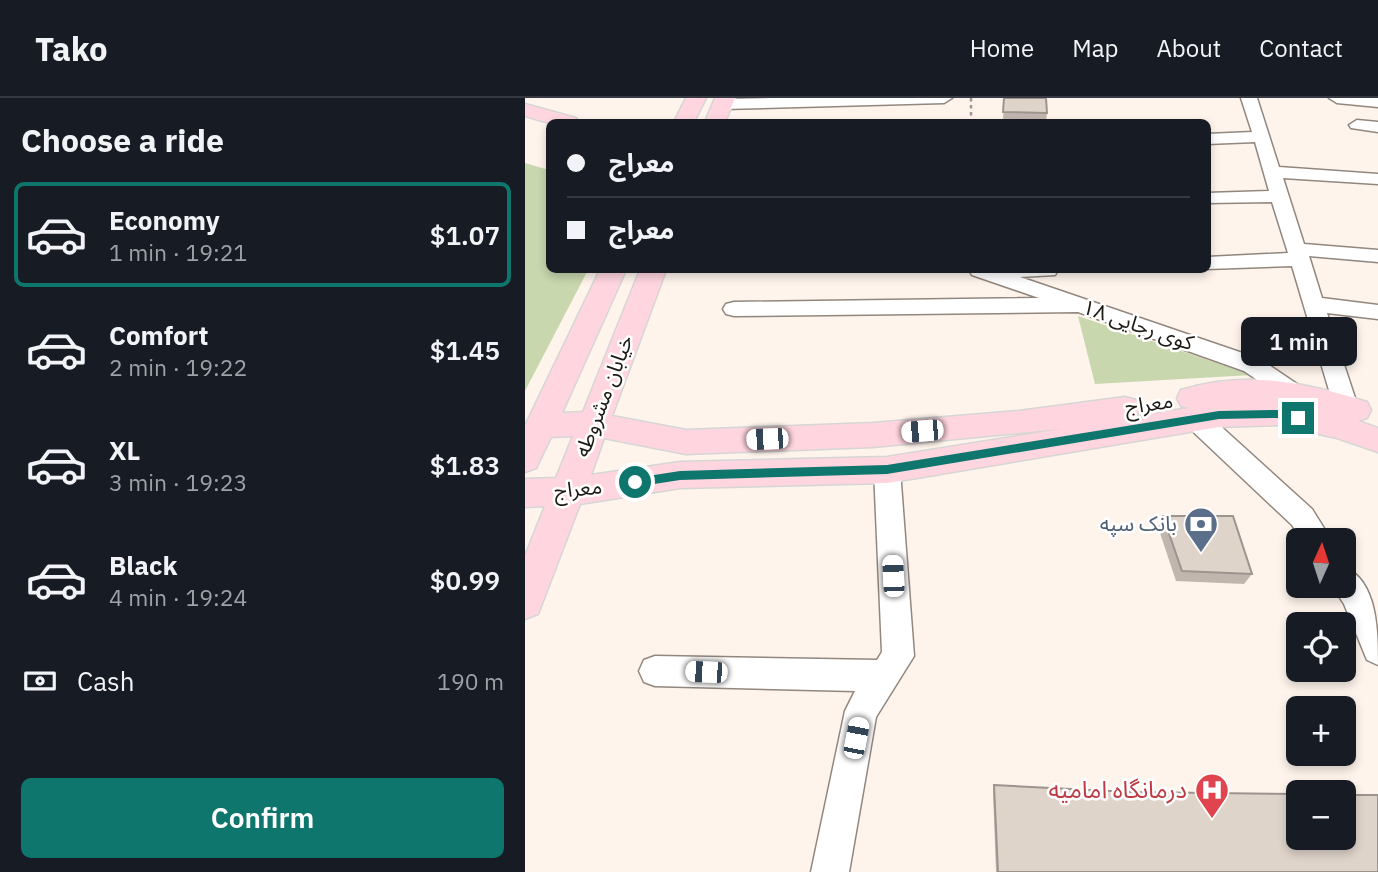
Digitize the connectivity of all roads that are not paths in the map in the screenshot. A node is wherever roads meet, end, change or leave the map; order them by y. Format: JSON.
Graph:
{"nodes":[{"id":1,"x":696,"y":98,"type":"edge"},
{"id":2,"x":944,"y":98,"type":"edge"},
{"id":3,"x":1249,"y":98,"type":"edge"},
{"id":4,"x":1337,"y":98,"type":"edge"},
{"id":5,"x":1378,"y":102,"type":"edge"},
{"id":6,"x":721,"y":108,"type":"edge"},
{"id":7,"x":525,"y":110,"type":"edge"},
{"id":8,"x":558,"y":119,"type":"edge"},
{"id":9,"x":684,"y":119,"type":"edge"},
{"id":10,"x":525,"y":122,"type":"edge"},
{"id":11,"x":1357,"y":125,"type":"dead end"},
{"id":12,"x":1378,"y":127,"type":"edge"},
{"id":13,"x":546,"y":129,"type":"edge"},
{"id":14,"x":1261,"y":137,"type":"junction"},
{"id":15,"x":1211,"y":139,"type":"edge"},
{"id":16,"x":1272,"y":172,"type":"junction"},
{"id":17,"x":1378,"y":179,"type":"edge"},
{"id":18,"x":1280,"y":196,"type":"junction"},
{"id":19,"x":1211,"y":198,"type":"edge"},
{"id":20,"x":1297,"y":254,"type":"junction"},
{"id":21,"x":1378,"y":256,"type":"edge"},
{"id":22,"x":1211,"y":263,"type":"edge"},
{"id":23,"x":612,"y":273,"type":"edge"},
{"id":24,"x":652,"y":273,"type":"edge"},
{"id":25,"x":989,"y":273,"type":"edge"},
{"id":26,"x":599,"y":299,"type":"junction"},
{"id":27,"x":641,"y":299,"type":"junction"},
{"id":28,"x":1314,"y":304,"type":"junction"},
{"id":29,"x":1079,"y":305,"type":"junction"},
{"id":30,"x":734,"y":309,"type":"dead end"},
{"id":31,"x":1378,"y":312,"type":"edge"},
{"id":32,"x":1292,"y":392,"type":"junction"},
{"id":33,"x":1346,"y":407,"type":"junction"},
{"id":34,"x":1378,"y":418,"type":"edge"},
{"id":35,"x":1196,"y":419,"type":"junction"},
{"id":36,"x":593,"y":424,"type":"junction"},
{"id":37,"x":541,"y":425,"type":"junction"},
{"id":38,"x":1378,"y":440,"type":"edge"},
{"id":39,"x":686,"y":442,"type":"junction"},
{"id":40,"x":525,"y":459,"type":"edge"},
{"id":41,"x":887,"y":470,"type":"junction"},
{"id":42,"x":680,"y":475,"type":"junction"},
{"id":43,"x":567,"y":492,"type":"junction"},
{"id":44,"x":525,"y":493,"type":"edge"},
{"id":45,"x":1310,"y":528,"type":"edge"},
{"id":46,"x":1356,"y":598,"type":"edge"},
{"id":47,"x":525,"y":602,"type":"edge"},
{"id":48,"x":1378,"y":650,"type":"edge"},
{"id":49,"x":655,"y":671,"type":"dead end"},
{"id":50,"x":884,"y":676,"type":"junction"},
{"id":51,"x":830,"y":872,"type":"edge"}],
"edges":[{"from":1,"to":9,"type":"main road"},
{"from":2,"to":6,"type":"street"},
{"from":3,"to":14,"type":"street"},
{"from":4,"to":5,"type":"street"},
{"from":7,"to":8,"type":"main road"},
{"from":10,"to":13,"type":"main road"},
{"from":11,"to":12,"type":"street"},
{"from":14,"to":15,"type":"street"},
{"from":14,"to":16,"type":"street"},
{"from":16,"to":17,"type":"street"},
{"from":16,"to":18,"type":"street"},
{"from":18,"to":19,"type":"street"},
{"from":18,"to":20,"type":"street"},
{"from":20,"to":21,"type":"street"},
{"from":20,"to":22,"type":"street"},
{"from":20,"to":28,"type":"street"},
{"from":23,"to":26,"type":"main road","name":"خیابان مشروطه"},
{"from":24,"to":27,"type":"main road","name":"خیابان مشروطه"},
{"from":25,"to":29,"type":"street","name":"کوی رجایی ۱۸"},
{"from":26,"to":27,"type":"main road"},
{"from":26,"to":37,"type":"main road","name":"خیابان مشروطه"},
{"from":27,"to":36,"type":"main road","name":"خیابان مشروطه"},
{"from":28,"to":31,"type":"street"},
{"from":28,"to":33,"type":"street"},
{"from":29,"to":30,"type":"street"},
{"from":29,"to":32,"type":"street","name":"کوی رجایی ۱۸"},
{"from":32,"to":33,"type":"main road","name":"معراج"},
{"from":32,"to":39,"type":"main road","name":"معراج"},
{"from":33,"to":34,"type":"main road","name":"معراج"},
{"from":35,"to":38,"type":"main road","name":"معراج"},
{"from":35,"to":41,"type":"main road","name":"معراج"},
{"from":35,"to":45,"type":"street"},
{"from":36,"to":37,"type":"main road","name":"معراج"},
{"from":36,"to":39,"type":"main road","name":"معراج"},
{"from":36,"to":43,"type":"main road","name":"خیابان مشروطه"},
{"from":37,"to":40,"type":"main road","name":"خیابان مشروطه"},
{"from":39,"to":42,"type":"main road"},
{"from":41,"to":42,"type":"main road","name":"معراج"},
{"from":41,"to":50,"type":"street"},
{"from":42,"to":43,"type":"main road","name":"معراج"},
{"from":43,"to":44,"type":"main road","name":"معراج"},
{"from":43,"to":47,"type":"main road","name":"خیابان مشروطه"},
{"from":46,"to":48,"type":"street"},
{"from":49,"to":50,"type":"street"},
{"from":50,"to":51,"type":"street"}]}
